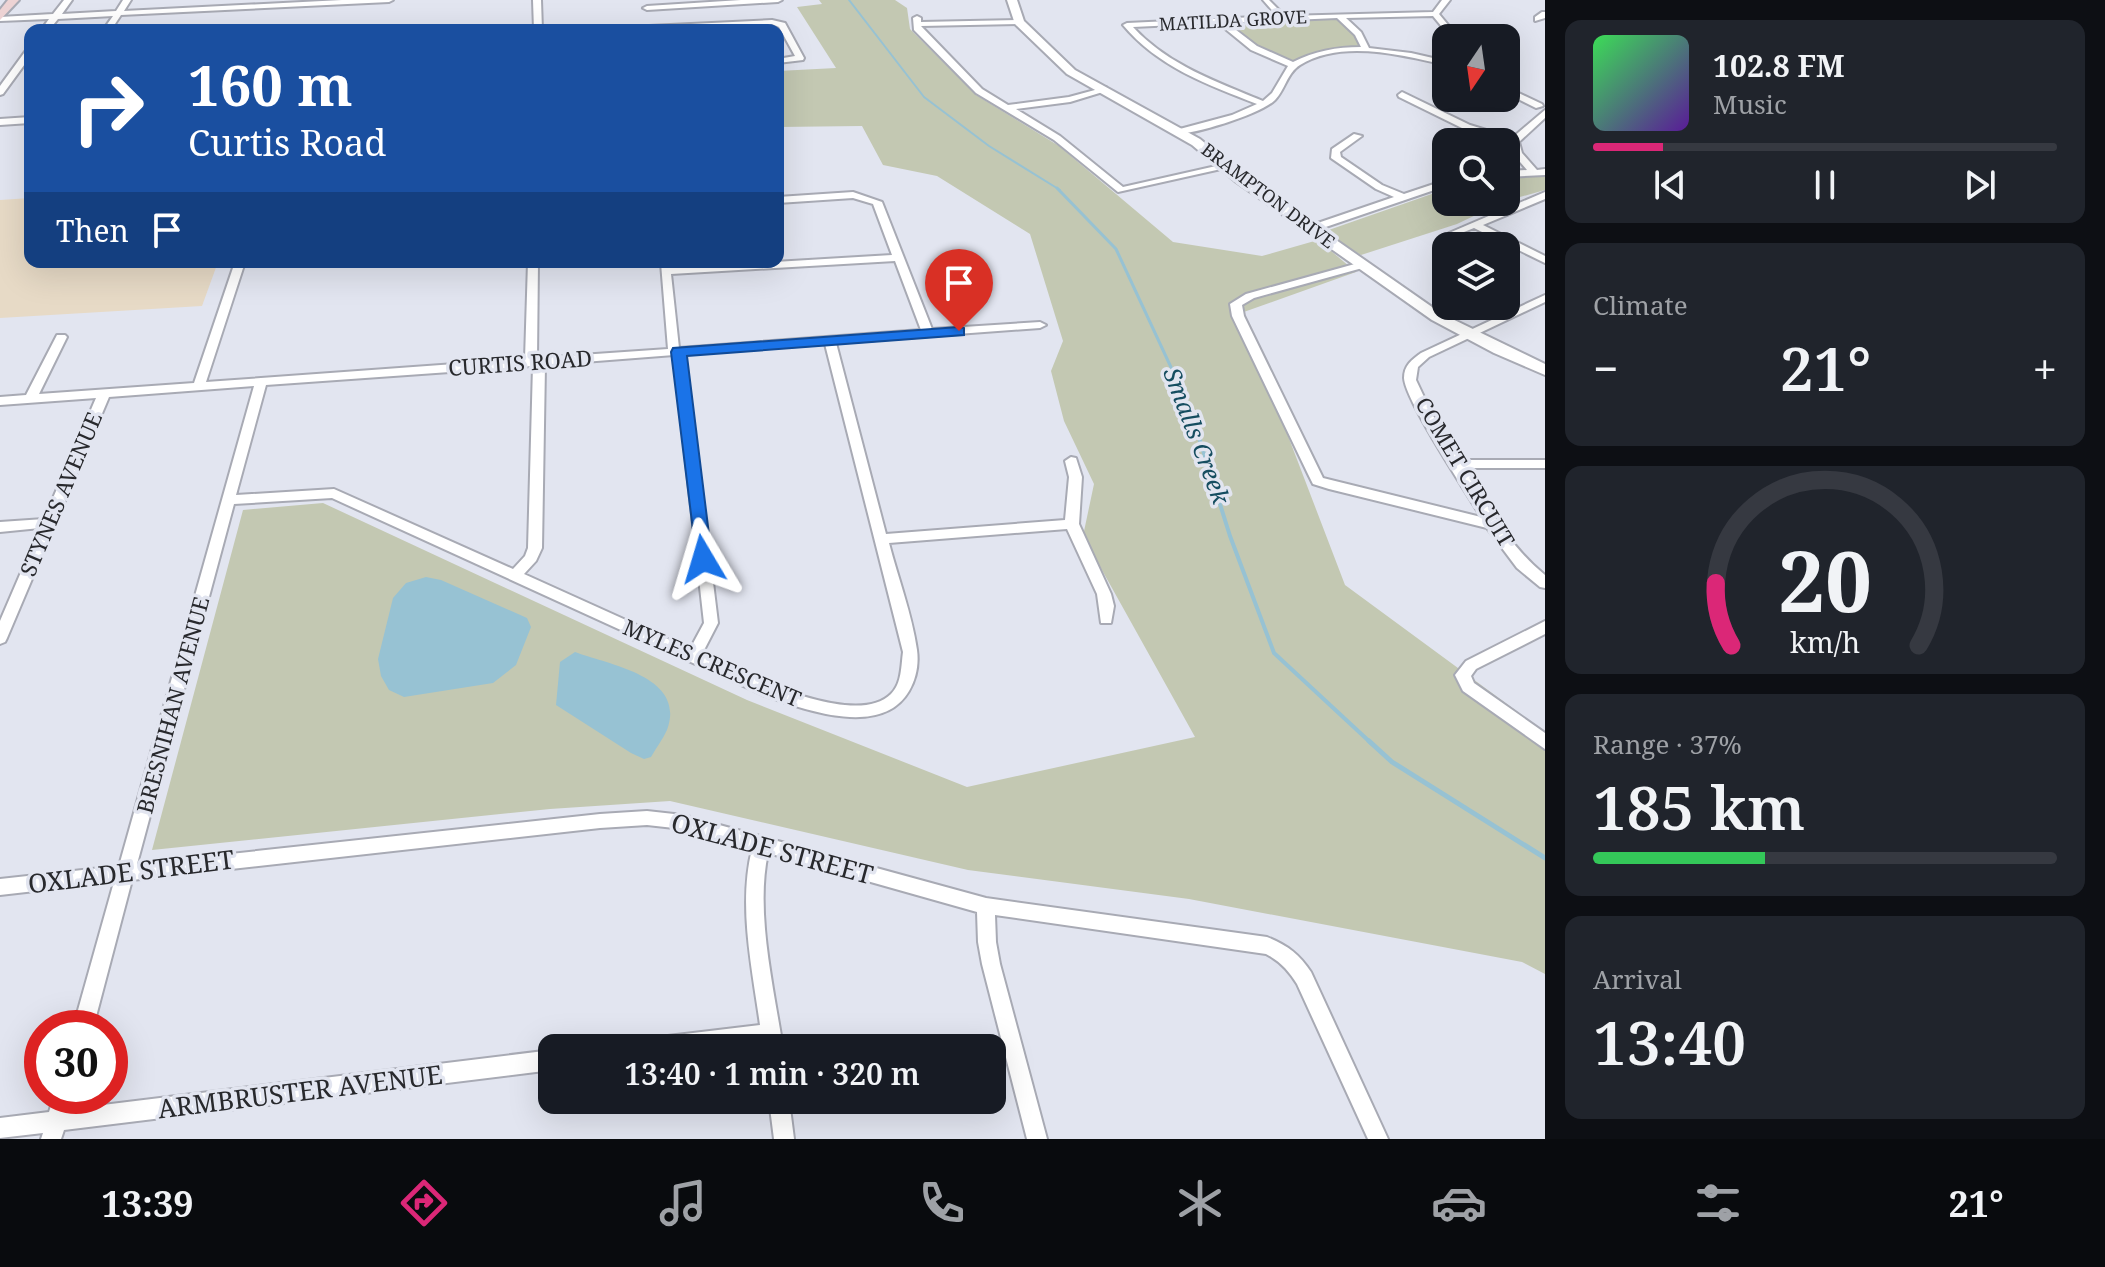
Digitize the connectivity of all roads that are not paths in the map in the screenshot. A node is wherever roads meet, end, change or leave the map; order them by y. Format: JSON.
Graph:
{"nodes":[{"id":1,"x":14,"y":0,"type":"edge"},
{"id":2,"x":68,"y":0,"type":"edge"},
{"id":3,"x":116,"y":0,"type":"edge"},
{"id":4,"x":127,"y":0,"type":"edge"},
{"id":5,"x":389,"y":0,"type":"edge"},
{"id":6,"x":537,"y":0,"type":"edge"},
{"id":7,"x":778,"y":0,"type":"edge"},
{"id":8,"x":1012,"y":0,"type":"edge"},
{"id":9,"x":1446,"y":0,"type":"edge"},
{"id":10,"x":1266,"y":1,"type":"edge"},
{"id":11,"x":320,"y":2,"type":"edge"},
{"id":12,"x":647,"y":4,"type":"edge"},
{"id":13,"x":107,"y":13,"type":"junction"},
{"id":14,"x":118,"y":13,"type":"junction"},
{"id":15,"x":1435,"y":14,"type":"junction"},
{"id":16,"x":56,"y":16,"type":"junction"},
{"id":17,"x":1339,"y":16,"type":"junction"},
{"id":18,"x":0,"y":18,"type":"edge"},
{"id":19,"x":1284,"y":19,"type":"junction"},
{"id":20,"x":1019,"y":22,"type":"junction"},
{"id":21,"x":1222,"y":23,"type":"junction"},
{"id":22,"x":50,"y":24,"type":"edge"},
{"id":23,"x":100,"y":24,"type":"edge"},
{"id":24,"x":111,"y":24,"type":"edge"},
{"id":25,"x":538,"y":24,"type":"edge"},
{"id":26,"x":649,"y":24,"type":"edge"},
{"id":27,"x":737,"y":24,"type":"edge"},
{"id":28,"x":779,"y":24,"type":"edge"},
{"id":29,"x":1443,"y":24,"type":"edge"},
{"id":30,"x":784,"y":29,"type":"edge"},
{"id":31,"x":1366,"y":50,"type":"junction"},
{"id":32,"x":24,"y":59,"type":"edge"},
{"id":33,"x":784,"y":60,"type":"edge"},
{"id":34,"x":1432,"y":61,"type":"edge"},
{"id":35,"x":1293,"y":65,"type":"junction"},
{"id":36,"x":1103,"y":89,"type":"junction"},
{"id":37,"x":0,"y":92,"type":"edge"},
{"id":38,"x":1402,"y":95,"type":"dead end"},
{"id":39,"x":1520,"y":97,"type":"edge"},
{"id":40,"x":1264,"y":104,"type":"junction"},
{"id":41,"x":1006,"y":108,"type":"junction"},
{"id":42,"x":1544,"y":109,"type":"edge"},
{"id":43,"x":24,"y":120,"type":"edge"},
{"id":44,"x":0,"y":122,"type":"edge"},
{"id":45,"x":1470,"y":128,"type":"edge"},
{"id":46,"x":1179,"y":132,"type":"junction"},
{"id":47,"x":1520,"y":135,"type":"edge"},
{"id":48,"x":1357,"y":136,"type":"dead end"},
{"id":49,"x":1520,"y":156,"type":"edge"},
{"id":50,"x":1225,"y":167,"type":"junction"},
{"id":51,"x":1533,"y":171,"type":"junction"},
{"id":52,"x":1520,"y":172,"type":"edge"},
{"id":53,"x":1545,"y":172,"type":"edge"},
{"id":54,"x":1432,"y":187,"type":"edge"},
{"id":55,"x":1545,"y":195,"type":"edge"},
{"id":56,"x":1402,"y":197,"type":"junction"},
{"id":57,"x":784,"y":200,"type":"edge"},
{"id":58,"x":1476,"y":225,"type":"junction"},
{"id":59,"x":1310,"y":229,"type":"junction"},
{"id":60,"x":1457,"y":232,"type":"edge"},
{"id":61,"x":898,"y":258,"type":"junction"},
{"id":62,"x":1545,"y":260,"type":"edge"},
{"id":63,"x":784,"y":262,"type":"edge"},
{"id":64,"x":1362,"y":265,"type":"junction"},
{"id":65,"x":238,"y":268,"type":"edge"},
{"id":66,"x":533,"y":268,"type":"edge"},
{"id":67,"x":665,"y":268,"type":"edge"},
{"id":68,"x":1545,"y":298,"type":"edge"},
{"id":69,"x":1040,"y":325,"type":"dead end"},
{"id":70,"x":928,"y":334,"type":"junction"},
{"id":71,"x":1469,"y":335,"type":"junction"},
{"id":72,"x":61,"y":337,"type":"dead end"},
{"id":73,"x":830,"y":341,"type":"junction"},
{"id":74,"x":676,"y":352,"type":"junction"},
{"id":75,"x":535,"y":362,"type":"junction"},
{"id":76,"x":1545,"y":370,"type":"edge"},
{"id":77,"x":261,"y":382,"type":"junction"},
{"id":78,"x":199,"y":386,"type":"junction"},
{"id":79,"x":104,"y":394,"type":"junction"},
{"id":80,"x":31,"y":398,"type":"junction"},
{"id":81,"x":0,"y":401,"type":"edge"},
{"id":82,"x":1071,"y":461,"type":"dead end"},
{"id":83,"x":1459,"y":464,"type":"junction"},
{"id":84,"x":1545,"y":464,"type":"edge"},
{"id":85,"x":228,"y":500,"type":"junction"},
{"id":86,"x":49,"y":523,"type":"junction"},
{"id":87,"x":1072,"y":524,"type":"junction"},
{"id":88,"x":1492,"y":524,"type":"junction"},
{"id":89,"x":0,"y":527,"type":"edge"},
{"id":90,"x":881,"y":539,"type":"junction"},
{"id":91,"x":515,"y":575,"type":"junction"},
{"id":92,"x":1545,"y":583,"type":"edge"},
{"id":93,"x":1106,"y":619,"type":"dead end"},
{"id":94,"x":1545,"y":627,"type":"edge"},
{"id":95,"x":0,"y":638,"type":"edge"},
{"id":96,"x":692,"y":658,"type":"junction"},
{"id":97,"x":1545,"y":742,"type":"edge"},
{"id":98,"x":762,"y":844,"type":"junction"},
{"id":99,"x":128,"y":871,"type":"junction"},
{"id":100,"x":0,"y":887,"type":"edge"},
{"id":101,"x":986,"y":906,"type":"junction"},
{"id":102,"x":88,"y":1010,"type":"edge"},
{"id":103,"x":771,"y":1034,"type":"edge"},
{"id":104,"x":538,"y":1062,"type":"edge"},
{"id":105,"x":781,"y":1114,"type":"edge"},
{"id":106,"x":0,"y":1128,"type":"edge"},
{"id":107,"x":54,"y":1130,"type":"edge"},
{"id":108,"x":784,"y":1139,"type":"edge"},
{"id":109,"x":1037,"y":1139,"type":"edge"},
{"id":110,"x":1378,"y":1139,"type":"edge"}],
"edges":[{"from":1,"to":18,"type":"main road"},
{"from":2,"to":16,"type":"street"},
{"from":3,"to":13,"type":"street"},
{"from":4,"to":14,"type":"street"},
{"from":5,"to":11,"type":"street"},
{"from":6,"to":25,"type":"street"},
{"from":7,"to":12,"type":"street"},
{"from":8,"to":20,"type":"street","name":"BRAMPTON DRIVE"},
{"from":9,"to":15,"type":"street"},
{"from":10,"to":19,"type":"street"},
{"from":11,"to":14,"type":"street"},
{"from":12,"to":26,"type":"street"},
{"from":13,"to":14,"type":"street"},
{"from":13,"to":16,"type":"street"},
{"from":13,"to":23,"type":"street"},
{"from":14,"to":24,"type":"street"},
{"from":15,"to":17,"type":"street","name":"MATILDA GROVE"},
{"from":15,"to":29,"type":"street"},
{"from":16,"to":18,"type":"street"},
{"from":16,"to":22,"type":"street"},
{"from":17,"to":19,"type":"street","name":"MATILDA GROVE"},
{"from":17,"to":31,"type":"street"},
{"from":19,"to":21,"type":"street","name":"MATILDA GROVE"},
{"from":20,"to":36,"type":"street","name":"BRAMPTON DRIVE"},
{"from":20,"to":41,"type":"street"},
{"from":21,"to":35,"type":"street"},
{"from":21,"to":40,"type":"street","name":"MATILDA GROVE"},
{"from":27,"to":28,"type":"street"},
{"from":30,"to":33,"type":"street"},
{"from":31,"to":34,"type":"street"},
{"from":31,"to":35,"type":"street"},
{"from":32,"to":37,"type":"street"},
{"from":35,"to":40,"type":"street"},
{"from":36,"to":41,"type":"street"},
{"from":36,"to":46,"type":"street","name":"BRAMPTON DRIVE"},
{"from":38,"to":45,"type":"street"},
{"from":39,"to":42,"type":"street"},
{"from":40,"to":46,"type":"street"},
{"from":41,"to":50,"type":"street"},
{"from":42,"to":47,"type":"street"},
{"from":43,"to":44,"type":"street"},
{"from":46,"to":50,"type":"street","name":"BRAMPTON DRIVE"},
{"from":48,"to":56,"type":"street"},
{"from":49,"to":51,"type":"street"},
{"from":50,"to":59,"type":"street","name":"BRAMPTON DRIVE"},
{"from":51,"to":52,"type":"street"},
{"from":51,"to":53,"type":"street"},
{"from":54,"to":56,"type":"street"},
{"from":55,"to":58,"type":"street"},
{"from":56,"to":59,"type":"street"},
{"from":57,"to":61,"type":"street"},
{"from":58,"to":60,"type":"street"},
{"from":58,"to":62,"type":"street"},
{"from":59,"to":64,"type":"street","name":"BRAMPTON DRIVE"},
{"from":61,"to":63,"type":"street"},
{"from":61,"to":70,"type":"street"},
{"from":64,"to":71,"type":"street","name":"BRAMPTON DRIVE"},
{"from":64,"to":88,"type":"street"},
{"from":65,"to":78,"type":"street"},
{"from":66,"to":75,"type":"street"},
{"from":67,"to":74,"type":"street"},
{"from":68,"to":71,"type":"street"},
{"from":69,"to":70,"type":"street","name":"CURTIS ROAD"},
{"from":70,"to":73,"type":"street","name":"CURTIS ROAD"},
{"from":71,"to":76,"type":"street","name":"BRAMPTON DRIVE"},
{"from":71,"to":83,"type":"street","name":"COMET CIRCUIT"},
{"from":72,"to":80,"type":"street"},
{"from":73,"to":74,"type":"street","name":"CURTIS ROAD"},
{"from":73,"to":90,"type":"street","name":"MYLES CRESCENT"},
{"from":74,"to":75,"type":"street","name":"CURTIS ROAD"},
{"from":74,"to":96,"type":"street"},
{"from":75,"to":77,"type":"street","name":"CURTIS ROAD"},
{"from":75,"to":91,"type":"street"},
{"from":77,"to":78,"type":"street","name":"CURTIS ROAD"},
{"from":77,"to":85,"type":"street","name":"BRESNIHAN AVENUE"},
{"from":78,"to":79,"type":"street","name":"CURTIS ROAD"},
{"from":79,"to":80,"type":"street","name":"CURTIS ROAD"},
{"from":79,"to":86,"type":"street","name":"STYNES AVENUE"},
{"from":80,"to":81,"type":"street","name":"CURTIS ROAD"},
{"from":82,"to":87,"type":"street"},
{"from":83,"to":84,"type":"street"},
{"from":83,"to":88,"type":"street","name":"COMET CIRCUIT"},
{"from":85,"to":91,"type":"street","name":"MYLES CRESCENT"},
{"from":85,"to":99,"type":"street","name":"BRESNIHAN AVENUE"},
{"from":86,"to":89,"type":"street"},
{"from":86,"to":95,"type":"street","name":"STYNES AVENUE"},
{"from":87,"to":90,"type":"street"},
{"from":87,"to":93,"type":"street"},
{"from":88,"to":92,"type":"street","name":"COMET CIRCUIT"},
{"from":90,"to":96,"type":"street","name":"MYLES CRESCENT"},
{"from":91,"to":96,"type":"street","name":"MYLES CRESCENT"},
{"from":94,"to":97,"type":"street"},
{"from":98,"to":99,"type":"street","name":"OXLADE STREET"},
{"from":98,"to":101,"type":"street","name":"OXLADE STREET"},
{"from":98,"to":103,"type":"street"},
{"from":99,"to":100,"type":"street","name":"OXLADE STREET"},
{"from":99,"to":102,"type":"street","name":"BRESNIHAN AVENUE"},
{"from":101,"to":109,"type":"street"},
{"from":101,"to":110,"type":"street","name":"OXLADE STREET"},
{"from":104,"to":107,"type":"street","name":"ARMBRUSTER AVENUE"},
{"from":105,"to":108,"type":"street"},
{"from":106,"to":107,"type":"street","name":"ARMBRUSTER AVENUE"}]}
